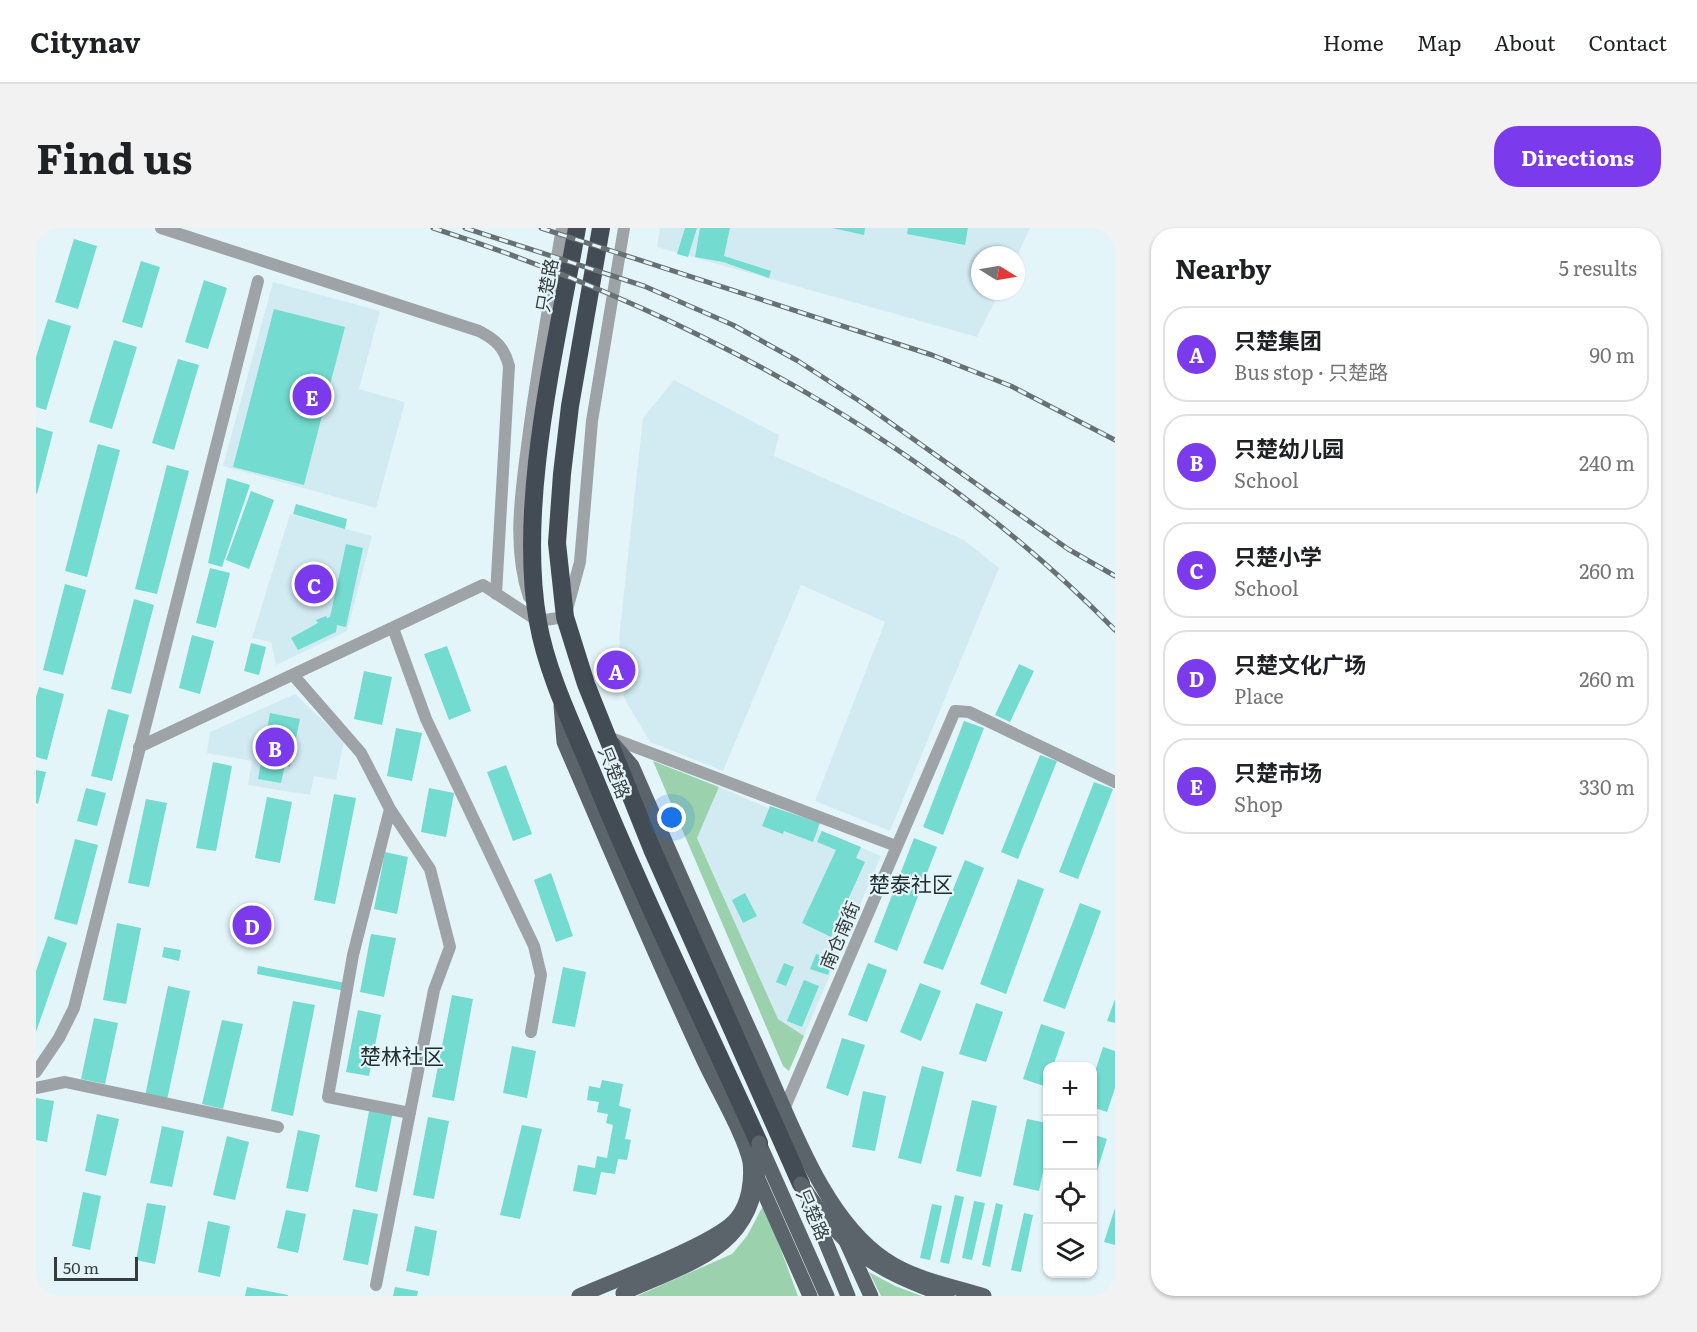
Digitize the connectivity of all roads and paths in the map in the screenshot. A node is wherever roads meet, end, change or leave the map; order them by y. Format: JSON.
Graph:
{"nodes":[{"id":1,"x":161,"y":228,"type":"edge"},
{"id":2,"x":562,"y":228,"type":"edge"},
{"id":3,"x":577,"y":228,"type":"edge"},
{"id":4,"x":601,"y":228,"type":"edge"},
{"id":5,"x":624,"y":228,"type":"edge"},
{"id":6,"x":258,"y":281,"type":"dead end"},
{"id":7,"x":496,"y":594,"type":"junction"},
{"id":8,"x":565,"y":617,"type":"junction"},
{"id":9,"x":538,"y":621,"type":"junction"},
{"id":10,"x":393,"y":628,"type":"junction"},
{"id":11,"x":294,"y":676,"type":"junction"},
{"id":12,"x":561,"y":694,"type":"junction"},
{"id":13,"x":605,"y":735,"type":"junction"},
{"id":14,"x":139,"y":747,"type":"junction"},
{"id":15,"x":1115,"y":782,"type":"edge"},
{"id":16,"x":390,"y":809,"type":"junction"},
{"id":17,"x":896,"y":846,"type":"junction"},
{"id":18,"x":531,"y":1032,"type":"dead end"},
{"id":19,"x":36,"y":1072,"type":"edge"},
{"id":20,"x":36,"y":1088,"type":"edge"},
{"id":21,"x":785,"y":1107,"type":"junction"},
{"id":22,"x":410,"y":1113,"type":"junction"},
{"id":23,"x":278,"y":1127,"type":"dead end"},
{"id":24,"x":759,"y":1143,"type":"junction"},
{"id":25,"x":749,"y":1160,"type":"junction"},
{"id":26,"x":801,"y":1184,"type":"junction"},
{"id":27,"x":822,"y":1187,"type":"junction"},
{"id":28,"x":376,"y":1285,"type":"dead end"},
{"id":29,"x":620,"y":1295,"type":"edge"},
{"id":30,"x":579,"y":1296,"type":"edge"},
{"id":31,"x":810,"y":1296,"type":"edge"},
{"id":32,"x":827,"y":1296,"type":"edge"},
{"id":33,"x":848,"y":1296,"type":"edge"},
{"id":34,"x":871,"y":1296,"type":"edge"},
{"id":35,"x":947,"y":1296,"type":"edge"},
{"id":36,"x":984,"y":1296,"type":"edge"}],
"edges":[{"from":1,"to":7,"type":"street"},
{"from":2,"to":9,"type":"street"},
{"from":3,"to":9,"type":"highway","name":"只楚路"},
{"from":4,"to":8,"type":"highway","name":"只楚路"},
{"from":5,"to":8,"type":"street"},
{"from":6,"to":14,"type":"street"},
{"from":7,"to":9,"type":"street"},
{"from":7,"to":10,"type":"street"},
{"from":8,"to":9,"type":"street"},
{"from":8,"to":13,"type":"highway","name":"只楚路"},
{"from":9,"to":12,"type":"highway","name":"只楚路"},
{"from":10,"to":11,"type":"street"},
{"from":10,"to":18,"type":"street"},
{"from":11,"to":14,"type":"street"},
{"from":11,"to":16,"type":"street"},
{"from":12,"to":24,"type":"highway","name":"只楚路"},
{"from":12,"to":25,"type":"main road"},
{"from":13,"to":17,"type":"street"},
{"from":13,"to":21,"type":"main road"},
{"from":13,"to":26,"type":"highway","name":"只楚路"},
{"from":14,"to":19,"type":"street"},
{"from":15,"to":17,"type":"street","name":"南仓南街"},
{"from":16,"to":22,"type":"street"},
{"from":16,"to":22,"type":"street"},
{"from":17,"to":21,"type":"street","name":"南仓南街"},
{"from":20,"to":23,"type":"street"},
{"from":21,"to":27,"type":"main road"},
{"from":22,"to":28,"type":"street"},
{"from":24,"to":29,"type":"main road","bridge":true},
{"from":24,"to":32,"type":"main road","name":"只楚路"},
{"from":25,"to":30,"type":"main road"},
{"from":25,"to":31,"type":"main road"},
{"from":26,"to":33,"type":"main road","name":"只楚路","bridge":true},
{"from":26,"to":35,"type":"main road","bridge":true},
{"from":27,"to":34,"type":"main road"},
{"from":27,"to":36,"type":"main road"}]}
